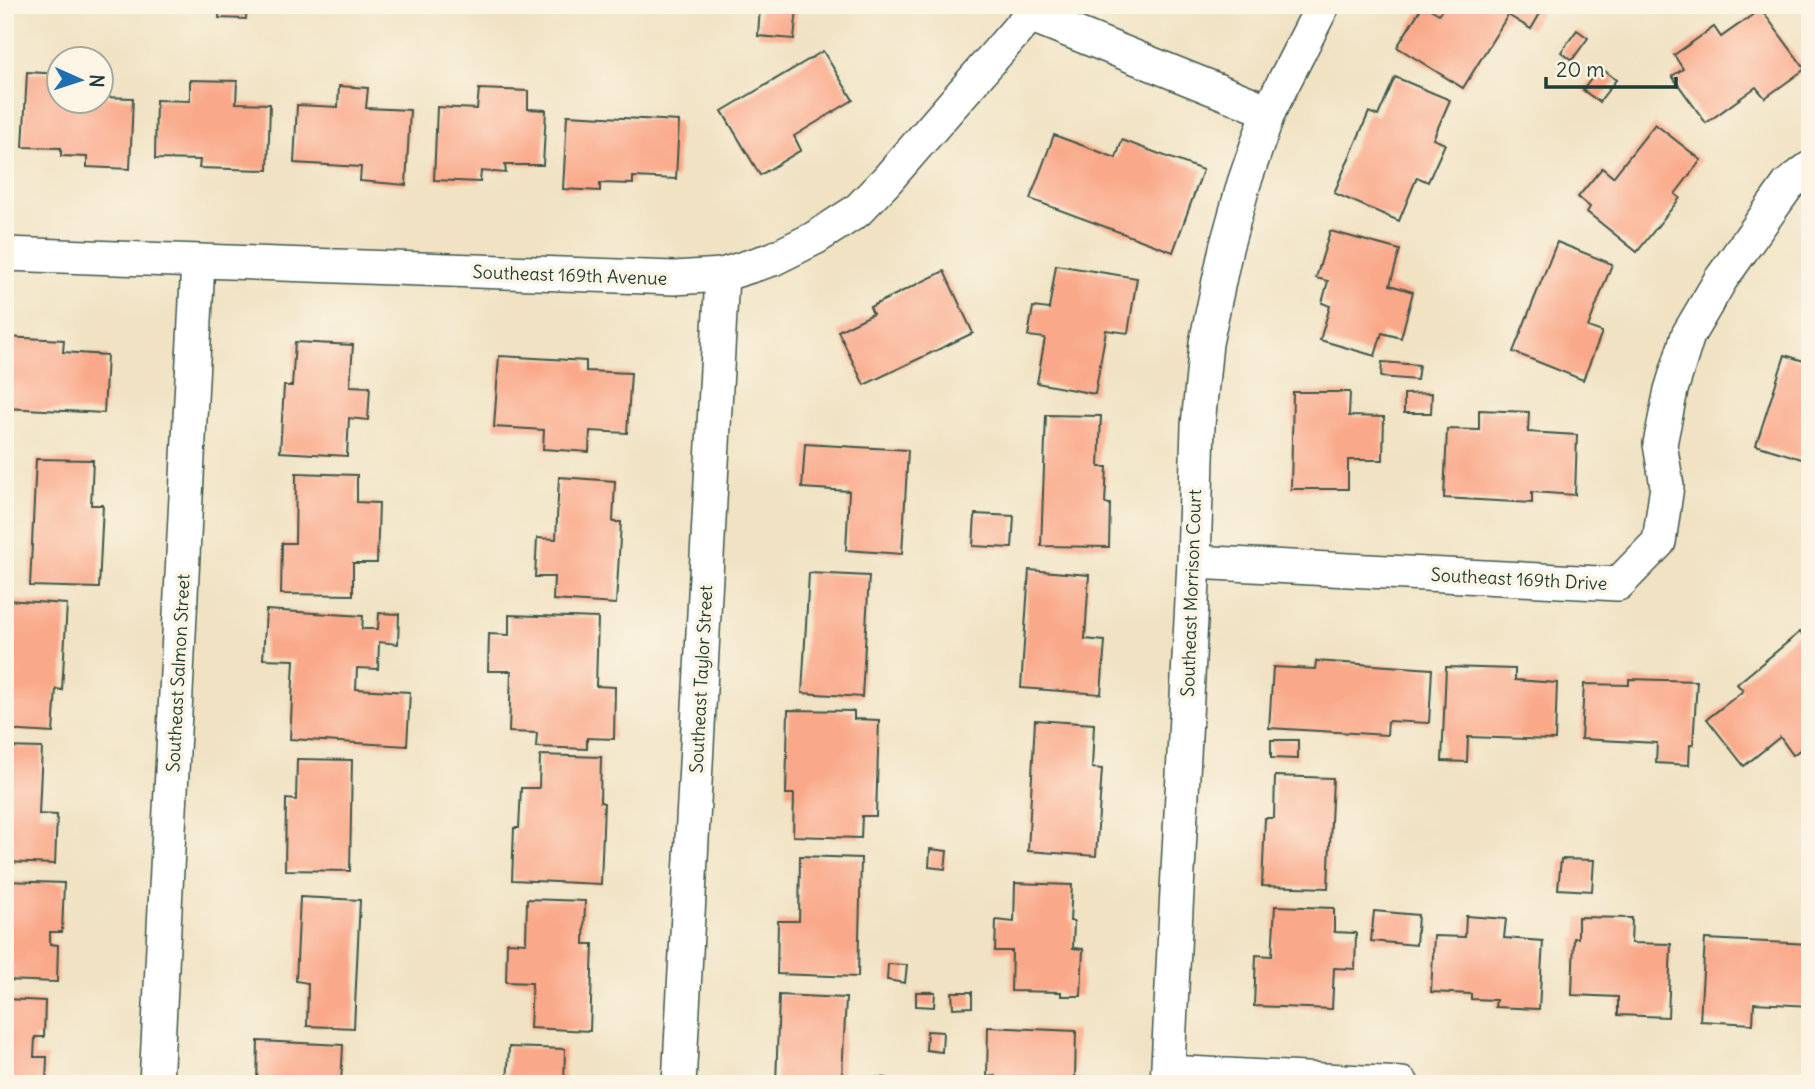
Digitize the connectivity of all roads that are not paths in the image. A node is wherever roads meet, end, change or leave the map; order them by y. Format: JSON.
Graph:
{"nodes":[{"id":1,"x":1323,"y":5,"type":"edge"},
{"id":2,"x":1027,"y":10,"type":"edge"},
{"id":3,"x":1269,"y":111,"type":"junction"},
{"id":4,"x":1810,"y":168,"type":"edge"},
{"id":5,"x":5,"y":254,"type":"edge"},
{"id":6,"x":198,"y":262,"type":"junction"},
{"id":7,"x":722,"y":275,"type":"junction"},
{"id":8,"x":1194,"y":562,"type":"junction"},
{"id":9,"x":1168,"y":1078,"type":"edge"},
{"id":10,"x":156,"y":1084,"type":"edge"},
{"id":11,"x":679,"y":1084,"type":"edge"},
{"id":12,"x":1402,"y":1084,"type":"edge"}],
"edges":[{"from":1,"to":3,"type":"street","name":"Southeast Morrison Court"},
{"from":2,"to":3,"type":"street"},
{"from":2,"to":7,"type":"street","name":"Southeast 169th Avenue"},
{"from":3,"to":8,"type":"street","name":"Southeast Morrison Court"},
{"from":4,"to":8,"type":"street","name":"Southeast 169th Drive"},
{"from":5,"to":6,"type":"street","name":"Southeast 169th Avenue"},
{"from":6,"to":7,"type":"street","name":"Southeast 169th Avenue"},
{"from":6,"to":10,"type":"street","name":"Southeast Salmon Street"},
{"from":7,"to":11,"type":"street","name":"Southeast Taylor Street"},
{"from":8,"to":9,"type":"street","name":"Southeast Morrison Court"},
{"from":9,"to":12,"type":"street"}]}
